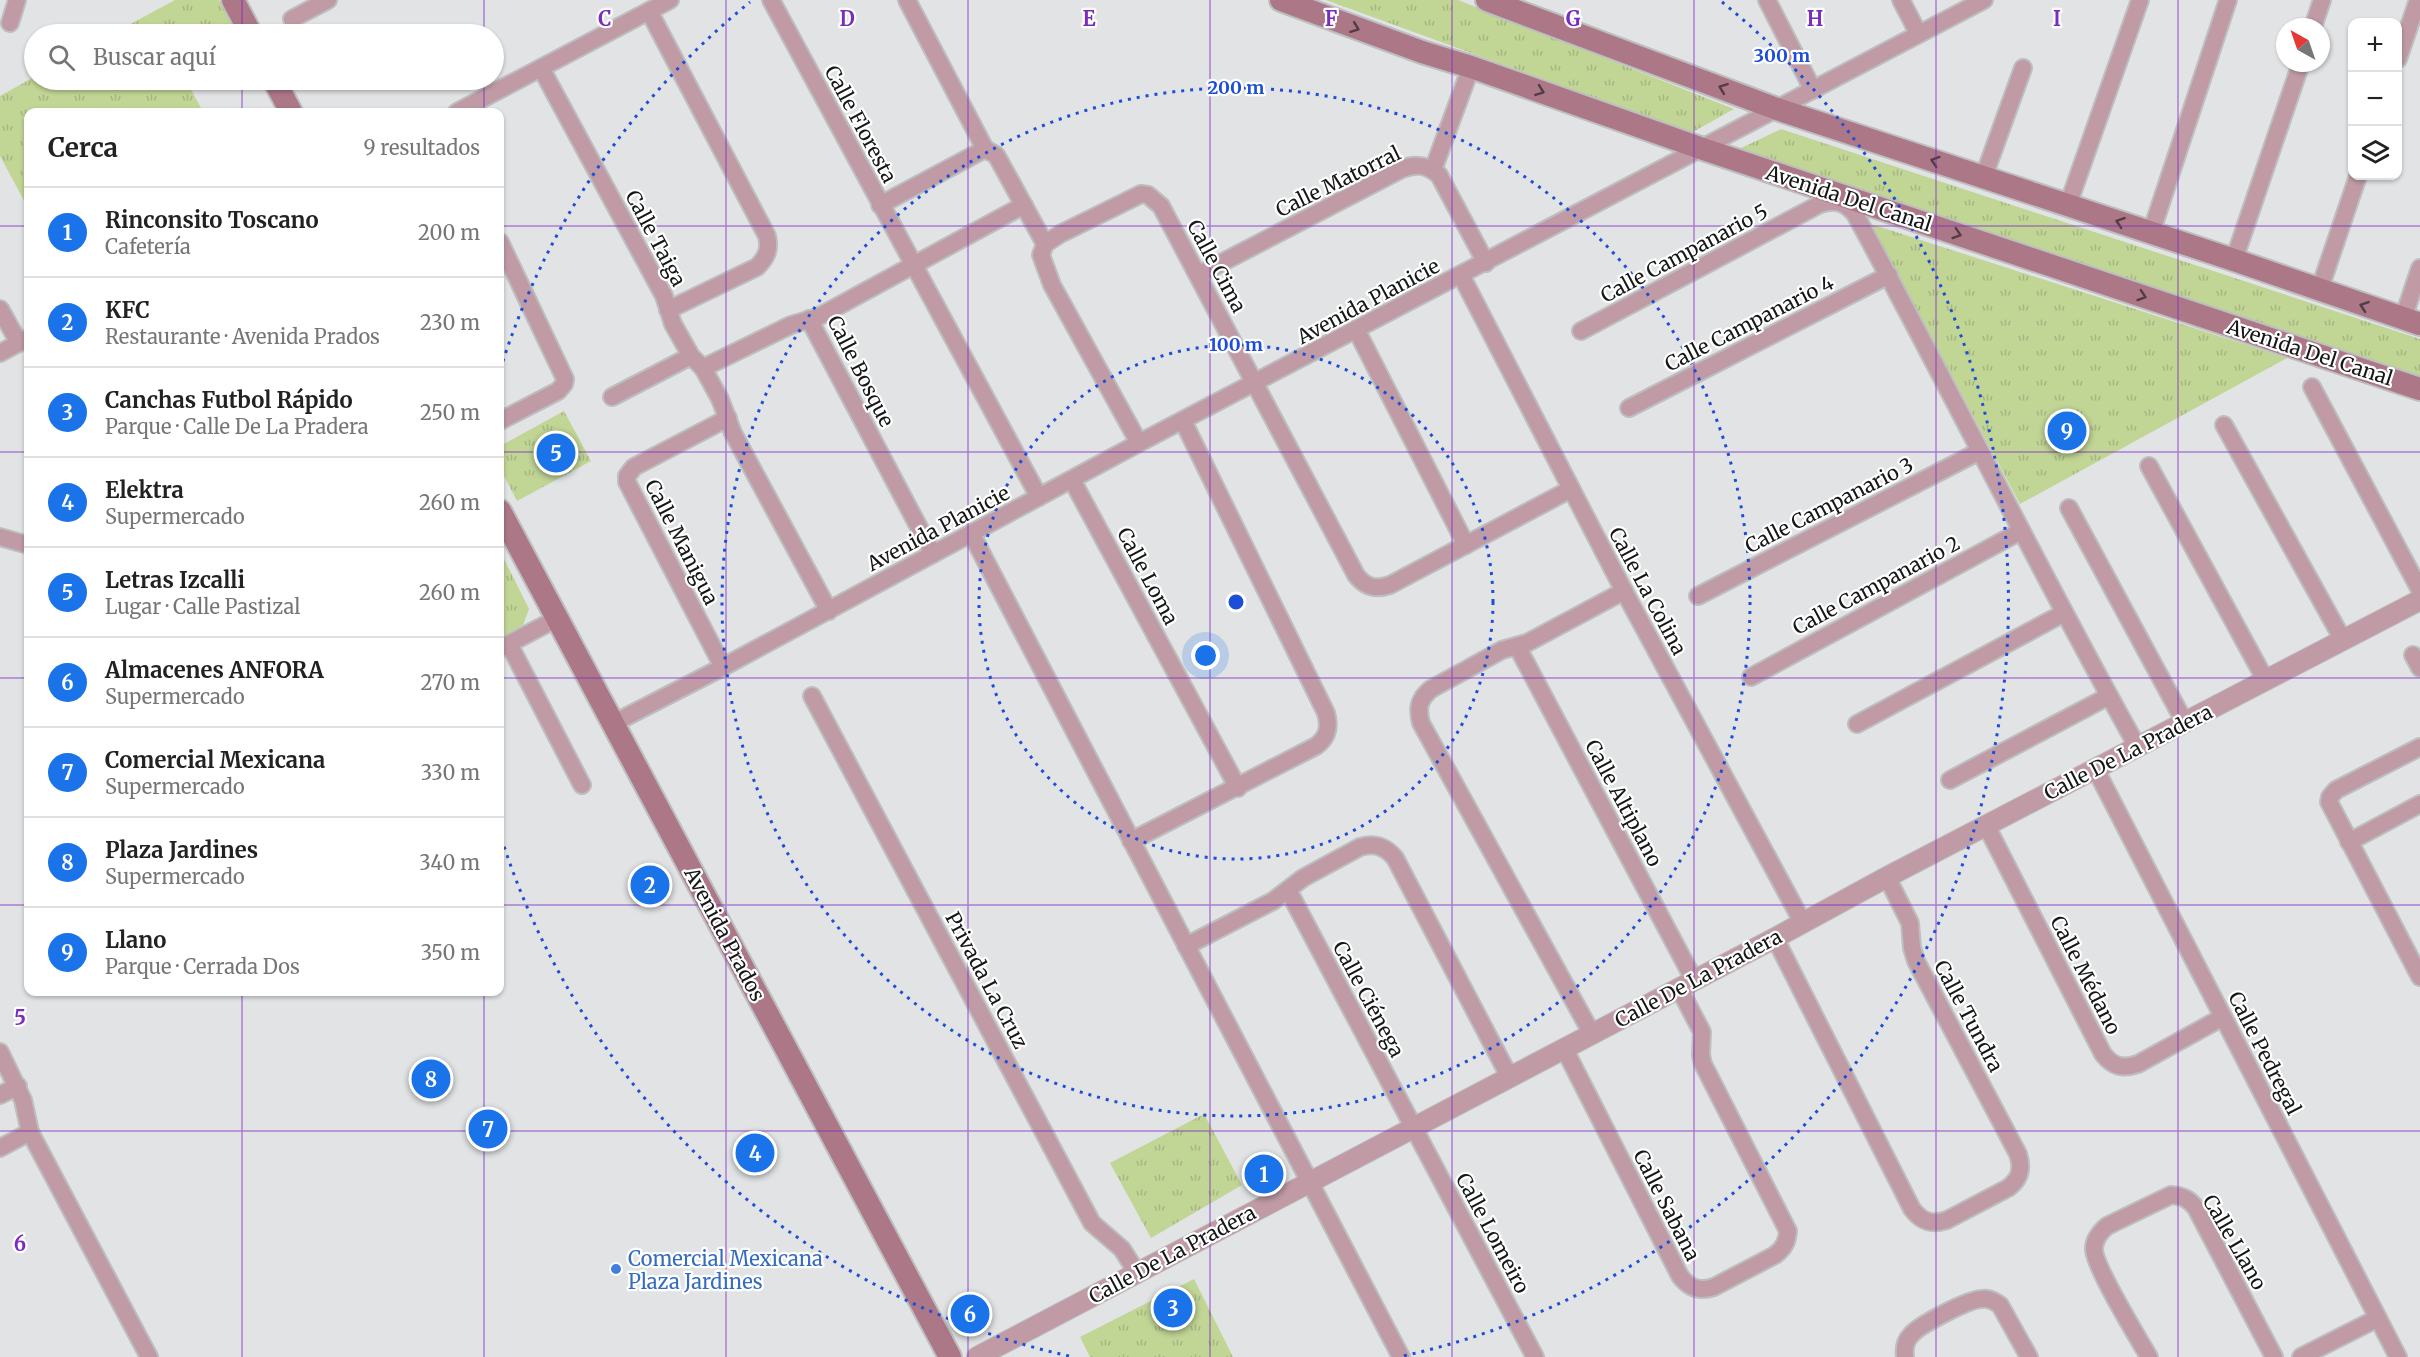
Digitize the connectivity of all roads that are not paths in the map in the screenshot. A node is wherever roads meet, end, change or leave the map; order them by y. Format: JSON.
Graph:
{"nodes":[{"id":1,"x":17,"y":0,"type":"edge"},
{"id":2,"x":233,"y":0,"type":"edge"},
{"id":3,"x":328,"y":0,"type":"edge"},
{"id":4,"x":670,"y":0,"type":"edge"},
{"id":5,"x":771,"y":0,"type":"edge"},
{"id":6,"x":908,"y":0,"type":"edge"},
{"id":7,"x":1281,"y":0,"type":"edge"},
{"id":8,"x":1487,"y":0,"type":"edge"},
{"id":9,"x":1767,"y":0,"type":"edge"},
{"id":10,"x":1901,"y":0,"type":"edge"},
{"id":11,"x":1983,"y":0,"type":"edge"},
{"id":12,"x":2140,"y":0,"type":"edge"},
{"id":13,"x":2228,"y":0,"type":"edge"},
{"id":14,"x":2322,"y":0,"type":"edge"},
{"id":15,"x":2418,"y":0,"type":"edge"},
{"id":16,"x":1523,"y":6,"type":"edge"},
{"id":17,"x":649,"y":11,"type":"junction"},
{"id":18,"x":2316,"y":18,"type":"edge"},
{"id":19,"x":292,"y":19,"type":"dead end"},
{"id":20,"x":10,"y":23,"type":"dead end"},
{"id":21,"x":246,"y":24,"type":"edge"},
{"id":22,"x":1918,"y":33,"type":"junction"},
{"id":23,"x":2402,"y":45,"type":"edge"},
{"id":24,"x":1472,"y":67,"type":"junction"},
{"id":25,"x":541,"y":68,"type":"junction"},
{"id":26,"x":2023,"y":68,"type":"dead end"},
{"id":27,"x":2298,"y":72,"type":"edge"},
{"id":28,"x":504,"y":87,"type":"edge"},
{"id":29,"x":279,"y":90,"type":"edge"},
{"id":30,"x":499,"y":90,"type":"edge"},
{"id":31,"x":1814,"y":90,"type":"junction"},
{"id":32,"x":289,"y":108,"type":"edge"},
{"id":33,"x":465,"y":108,"type":"edge"},
{"id":34,"x":1777,"y":109,"type":"junction"},
{"id":35,"x":986,"y":149,"type":"junction"},
{"id":36,"x":1702,"y":149,"type":"junction"},
{"id":37,"x":1433,"y":170,"type":"junction"},
{"id":38,"x":1984,"y":176,"type":"junction"},
{"id":39,"x":2357,"y":180,"type":"edge"},
{"id":40,"x":880,"y":205,"type":"junction"},
{"id":41,"x":1024,"y":205,"type":"junction"},
{"id":42,"x":2068,"y":205,"type":"junction"},
{"id":43,"x":2151,"y":233,"type":"junction"},
{"id":44,"x":1045,"y":244,"type":"junction"},
{"id":45,"x":504,"y":250,"type":"edge"},
{"id":46,"x":2234,"y":260,"type":"junction"},
{"id":47,"x":1486,"y":263,"type":"junction"},
{"id":48,"x":913,"y":267,"type":"junction"},
{"id":49,"x":2420,"y":268,"type":"edge"},
{"id":50,"x":1198,"y":275,"type":"junction"},
{"id":51,"x":1461,"y":275,"type":"junction"},
{"id":52,"x":1889,"y":275,"type":"junction"},
{"id":53,"x":2319,"y":291,"type":"junction"},
{"id":54,"x":0,"y":309,"type":"edge"},
{"id":55,"x":668,"y":310,"type":"junction"},
{"id":56,"x":809,"y":319,"type":"junction"},
{"id":57,"x":2411,"y":322,"type":"edge"},
{"id":58,"x":1357,"y":331,"type":"junction"},
{"id":59,"x":1581,"y":331,"type":"dead end"},
{"id":60,"x":24,"y":340,"type":"edge"},
{"id":61,"x":0,"y":353,"type":"edge"},
{"id":62,"x":691,"y":356,"type":"junction"},
{"id":63,"x":703,"y":368,"type":"junction"},
{"id":64,"x":1256,"y":383,"type":"junction"},
{"id":65,"x":2312,"y":387,"type":"dead end"},
{"id":66,"x":2420,"y":389,"type":"edge"},
{"id":67,"x":612,"y":397,"type":"dead end"},
{"id":68,"x":1629,"y":408,"type":"dead end"},
{"id":69,"x":728,"y":418,"type":"junction"},
{"id":70,"x":504,"y":419,"type":"edge"},
{"id":71,"x":1183,"y":421,"type":"junction"},
{"id":72,"x":2224,"y":425,"type":"dead end"},
{"id":73,"x":1139,"y":443,"type":"junction"},
{"id":74,"x":1980,"y":451,"type":"junction"},
{"id":75,"x":2149,"y":466,"type":"dead end"},
{"id":76,"x":1072,"y":480,"type":"junction"},
{"id":77,"x":1571,"y":489,"type":"junction"},
{"id":78,"x":1039,"y":497,"type":"junction"},
{"id":79,"x":2069,"y":508,"type":"dead end"},
{"id":80,"x":504,"y":519,"type":"edge"},
{"id":81,"x":2021,"y":531,"type":"junction"},
{"id":82,"x":971,"y":533,"type":"junction"},
{"id":83,"x":0,"y":537,"type":"edge"},
{"id":84,"x":24,"y":542,"type":"edge"},
{"id":85,"x":1466,"y":545,"type":"junction"},
{"id":86,"x":933,"y":554,"type":"junction"},
{"id":87,"x":2420,"y":590,"type":"edge"},
{"id":88,"x":1624,"y":591,"type":"junction"},
{"id":89,"x":1698,"y":596,"type":"dead end"},
{"id":90,"x":2420,"y":600,"type":"edge"},
{"id":91,"x":829,"y":611,"type":"junction"},
{"id":92,"x":2064,"y":614,"type":"junction"},
{"id":93,"x":556,"y":619,"type":"junction"},
{"id":94,"x":2343,"y":640,"type":"junction"},
{"id":95,"x":504,"y":646,"type":"edge"},
{"id":96,"x":1517,"y":646,"type":"junction"},
{"id":97,"x":723,"y":667,"type":"junction"},
{"id":98,"x":1751,"y":677,"type":"dead end"},
{"id":99,"x":2266,"y":681,"type":"junction"},
{"id":100,"x":812,"y":696,"type":"dead end"},
{"id":101,"x":2109,"y":696,"type":"junction"},
{"id":102,"x":614,"y":723,"type":"junction"},
{"id":103,"x":1857,"y":723,"type":"dead end"},
{"id":104,"x":2185,"y":723,"type":"junction"},
{"id":105,"x":2137,"y":746,"type":"junction"},
{"id":106,"x":2420,"y":747,"type":"edge"},
{"id":107,"x":2095,"y":768,"type":"junction"},
{"id":108,"x":1950,"y":780,"type":"dead end"},
{"id":109,"x":582,"y":785,"type":"dead end"},
{"id":110,"x":1238,"y":788,"type":"junction"},
{"id":111,"x":2420,"y":804,"type":"edge"},
{"id":112,"x":1986,"y":825,"type":"junction"},
{"id":113,"x":1131,"y":842,"type":"junction"},
{"id":114,"x":2349,"y":842,"type":"junction"},
{"id":115,"x":1887,"y":877,"type":"junction"},
{"id":116,"x":1287,"y":890,"type":"junction"},
{"id":117,"x":1803,"y":923,"type":"junction"},
{"id":118,"x":1775,"y":938,"type":"junction"},
{"id":119,"x":1186,"y":946,"type":"junction"},
{"id":120,"x":2420,"y":977,"type":"edge"},
{"id":121,"x":1686,"y":984,"type":"junction"},
{"id":122,"x":2223,"y":1017,"type":"junction"},
{"id":123,"x":1592,"y":1034,"type":"junction"},
{"id":124,"x":1564,"y":1048,"type":"junction"},
{"id":125,"x":0,"y":1052,"type":"edge"},
{"id":126,"x":1509,"y":1076,"type":"junction"},
{"id":127,"x":18,"y":1086,"type":"junction"},
{"id":128,"x":0,"y":1095,"type":"edge"},
{"id":129,"x":1414,"y":1128,"type":"junction"},
{"id":130,"x":30,"y":1132,"type":"junction"},
{"id":131,"x":0,"y":1148,"type":"edge"},
{"id":132,"x":1309,"y":1181,"type":"junction"},
{"id":133,"x":1137,"y":1273,"type":"junction"},
{"id":134,"x":2378,"y":1318,"type":"junction"},
{"id":135,"x":149,"y":1357,"type":"edge"},
{"id":136,"x":950,"y":1357,"type":"edge"},
{"id":137,"x":977,"y":1357,"type":"edge"},
{"id":138,"x":1401,"y":1357,"type":"edge"},
{"id":139,"x":1535,"y":1357,"type":"edge"},
{"id":140,"x":1905,"y":1357,"type":"edge"},
{"id":141,"x":2030,"y":1357,"type":"edge"},
{"id":142,"x":2149,"y":1357,"type":"edge"},
{"id":143,"x":2274,"y":1357,"type":"edge"},
{"id":144,"x":2301,"y":1357,"type":"edge"},
{"id":145,"x":2398,"y":1357,"type":"edge"}],
"edges":[{"from":1,"to":20,"type":"street"},
{"from":2,"to":21,"type":"main road"},
{"from":3,"to":19,"type":"street"},
{"from":4,"to":17,"type":"street"},
{"from":5,"to":40,"type":"street","name":"Calle Floresta"},
{"from":6,"to":35,"type":"street"},
{"from":7,"to":24,"type":"main road","name":"Avenida Del Canal","one_way":true},
{"from":8,"to":16,"type":"main road"},
{"from":9,"to":31,"type":"street"},
{"from":10,"to":22,"type":"street"},
{"from":11,"to":22,"type":"street","name":"Avenida Planicie"},
{"from":12,"to":42,"type":"street"},
{"from":13,"to":43,"type":"street"},
{"from":14,"to":18,"type":"street"},
{"from":15,"to":23,"type":"street"},
{"from":34,"to":16,"type":"main road","one_way":true},
{"from":17,"to":25,"type":"street"},
{"from":17,"to":55,"type":"street","name":"Calle Taiga"},
{"from":22,"to":31,"type":"street","name":"Avenida Planicie"},
{"from":24,"to":36,"type":"main road","name":"Avenida Del Canal","one_way":true},
{"from":24,"to":37,"type":"street"},
{"from":25,"to":28,"type":"street"},
{"from":25,"to":55,"type":"street","name":"Calle Taiga"},
{"from":26,"to":38,"type":"street"},
{"from":27,"to":46,"type":"street"},
{"from":29,"to":32,"type":"main road"},
{"from":30,"to":33,"type":"street"},
{"from":31,"to":34,"type":"street","name":"Avenida Planicie"},
{"from":34,"to":36,"type":"street","name":"Avenida Planicie"},
{"from":38,"to":34,"type":"main road","one_way":true},
{"from":35,"to":40,"type":"street","name":"Calle Floresta"},
{"from":35,"to":41,"type":"street"},
{"from":36,"to":47,"type":"street","name":"Avenida Planicie"},
{"from":36,"to":66,"type":"main road","name":"Avenida Del Canal","one_way":true},
{"from":37,"to":47,"type":"street"},
{"from":37,"to":50,"type":"street","name":"Calle Matorral"},
{"from":38,"to":42,"type":"main road"},
{"from":39,"to":53,"type":"street"},
{"from":40,"to":48,"type":"street"},
{"from":41,"to":44,"type":"street"},
{"from":41,"to":48,"type":"street","name":"Calle Bosque"},
{"from":43,"to":42,"type":"main road","one_way":true},
{"from":43,"to":46,"type":"main road"},
{"from":44,"to":50,"type":"street","name":"Calle Cima"},
{"from":44,"to":73,"type":"street"},
{"from":45,"to":70,"type":"street"},
{"from":46,"to":53,"type":"main road"},
{"from":47,"to":51,"type":"street","name":"Avenida Planicie"},
{"from":48,"to":56,"type":"street","name":"Calle Bosque"},
{"from":48,"to":78,"type":"street"},
{"from":49,"to":57,"type":"street"},
{"from":50,"to":64,"type":"street","name":"Calle Cima"},
{"from":51,"to":58,"type":"street","name":"Avenida Planicie"},
{"from":51,"to":77,"type":"street","name":"Calle La Colina"},
{"from":52,"to":59,"type":"street","name":"Calle Campanario 5"},
{"from":52,"to":68,"type":"street","name":"Calle Campanario 4"},
{"from":52,"to":74,"type":"street"},
{"from":57,"to":53,"type":"main road","one_way":true},
{"from":54,"to":60,"type":"street"},
{"from":55,"to":62,"type":"street"},
{"from":56,"to":63,"type":"street"},
{"from":56,"to":86,"type":"street","name":"Calle Bosque"},
{"from":58,"to":64,"type":"street","name":"Avenida Planicie"},
{"from":58,"to":85,"type":"street"},
{"from":60,"to":61,"type":"street"},
{"from":62,"to":63,"type":"street"},
{"from":62,"to":67,"type":"street"},
{"from":63,"to":69,"type":"street"},
{"from":64,"to":71,"type":"street","name":"Avenida Planicie"},
{"from":64,"to":85,"type":"street","name":"Calle Cima"},
{"from":65,"to":87,"type":"street"},
{"from":69,"to":91,"type":"street"},
{"from":69,"to":97,"type":"street","name":"Calle Manigua"},
{"from":71,"to":73,"type":"street","name":"Avenida Planicie"},
{"from":71,"to":110,"type":"street"},
{"from":72,"to":94,"type":"street"},
{"from":73,"to":76,"type":"street","name":"Avenida Planicie"},
{"from":74,"to":81,"type":"street"},
{"from":74,"to":89,"type":"street","name":"Calle Campanario 3"},
{"from":75,"to":99,"type":"street"},
{"from":76,"to":78,"type":"street","name":"Avenida Planicie"},
{"from":76,"to":110,"type":"street","name":"Calle Loma"},
{"from":77,"to":85,"type":"street"},
{"from":77,"to":88,"type":"street","name":"Calle La Colina"},
{"from":78,"to":82,"type":"street","name":"Avenida Planicie"},
{"from":79,"to":104,"type":"street"},
{"from":80,"to":93,"type":"main road","name":"Avenida Prados"},
{"from":81,"to":92,"type":"street"},
{"from":81,"to":98,"type":"street","name":"Calle Campanario 2"},
{"from":82,"to":86,"type":"street","name":"Avenida Planicie"},
{"from":82,"to":113,"type":"street"},
{"from":83,"to":84,"type":"street"},
{"from":86,"to":91,"type":"street","name":"Avenida Planicie"},
{"from":88,"to":96,"type":"street"},
{"from":88,"to":117,"type":"street","name":"Calle La Colina"},
{"from":90,"to":94,"type":"street","name":"Calle De La Pradera"},
{"from":91,"to":97,"type":"street","name":"Avenida Planicie"},
{"from":92,"to":101,"type":"street"},
{"from":92,"to":103,"type":"street"},
{"from":93,"to":95,"type":"street"},
{"from":93,"to":102,"type":"main road","name":"Avenida Prados"},
{"from":94,"to":99,"type":"street","name":"Calle De La Pradera"},
{"from":95,"to":109,"type":"street"},
{"from":96,"to":121,"type":"street","name":"Calle Altiplano"},
{"from":96,"to":123,"type":"street"},
{"from":97,"to":102,"type":"street","name":"Avenida Planicie"},
{"from":99,"to":104,"type":"street","name":"Calle De La Pradera"},
{"from":100,"to":133,"type":"street","name":"Privada La Cruz"},
{"from":101,"to":105,"type":"street"},
{"from":101,"to":108,"type":"street"},
{"from":102,"to":136,"type":"main road","name":"Avenida Prados"},
{"from":104,"to":105,"type":"street","name":"Calle De La Pradera"},
{"from":105,"to":107,"type":"street","name":"Calle De La Pradera"},
{"from":106,"to":114,"type":"street"},
{"from":107,"to":112,"type":"street","name":"Calle De La Pradera"},
{"from":107,"to":122,"type":"street","name":"Calle Pedregal"},
{"from":110,"to":113,"type":"street"},
{"from":111,"to":114,"type":"street"},
{"from":112,"to":115,"type":"street","name":"Calle De La Pradera"},
{"from":112,"to":122,"type":"street","name":"Calle Médano"},
{"from":113,"to":119,"type":"street"},
{"from":114,"to":120,"type":"street"},
{"from":115,"to":117,"type":"street","name":"Calle De La Pradera"},
{"from":115,"to":118,"type":"street","name":"Calle Tundra"},
{"from":116,"to":119,"type":"street"},
{"from":116,"to":126,"type":"street"},
{"from":116,"to":129,"type":"street","name":"Calle Ciénega"},
{"from":117,"to":118,"type":"street","name":"Calle De La Pradera"},
{"from":118,"to":121,"type":"street","name":"Calle De La Pradera"},
{"from":119,"to":132,"type":"street"},
{"from":121,"to":123,"type":"street","name":"Calle De La Pradera"},
{"from":121,"to":124,"type":"street","name":"Calle Sabana"},
{"from":122,"to":134,"type":"street","name":"Calle Pedregal"},
{"from":123,"to":124,"type":"street","name":"Calle De La Pradera"},
{"from":124,"to":126,"type":"street","name":"Calle De La Pradera"},
{"from":125,"to":127,"type":"street"},
{"from":126,"to":129,"type":"street","name":"Calle De La Pradera"},
{"from":127,"to":128,"type":"street"},
{"from":127,"to":130,"type":"street"},
{"from":129,"to":132,"type":"street","name":"Calle De La Pradera"},
{"from":129,"to":139,"type":"street","name":"Calle Lomeiro"},
{"from":130,"to":131,"type":"street"},
{"from":130,"to":135,"type":"street"},
{"from":132,"to":133,"type":"street","name":"Calle De La Pradera"},
{"from":132,"to":138,"type":"street"},
{"from":133,"to":137,"type":"street","name":"Calle De La Pradera"},
{"from":134,"to":144,"type":"street"},
{"from":134,"to":145,"type":"street","name":"Calle Pedregal"},
{"from":140,"to":141,"type":"street"},
{"from":142,"to":143,"type":"street","name":"Calle Llano"}]}
